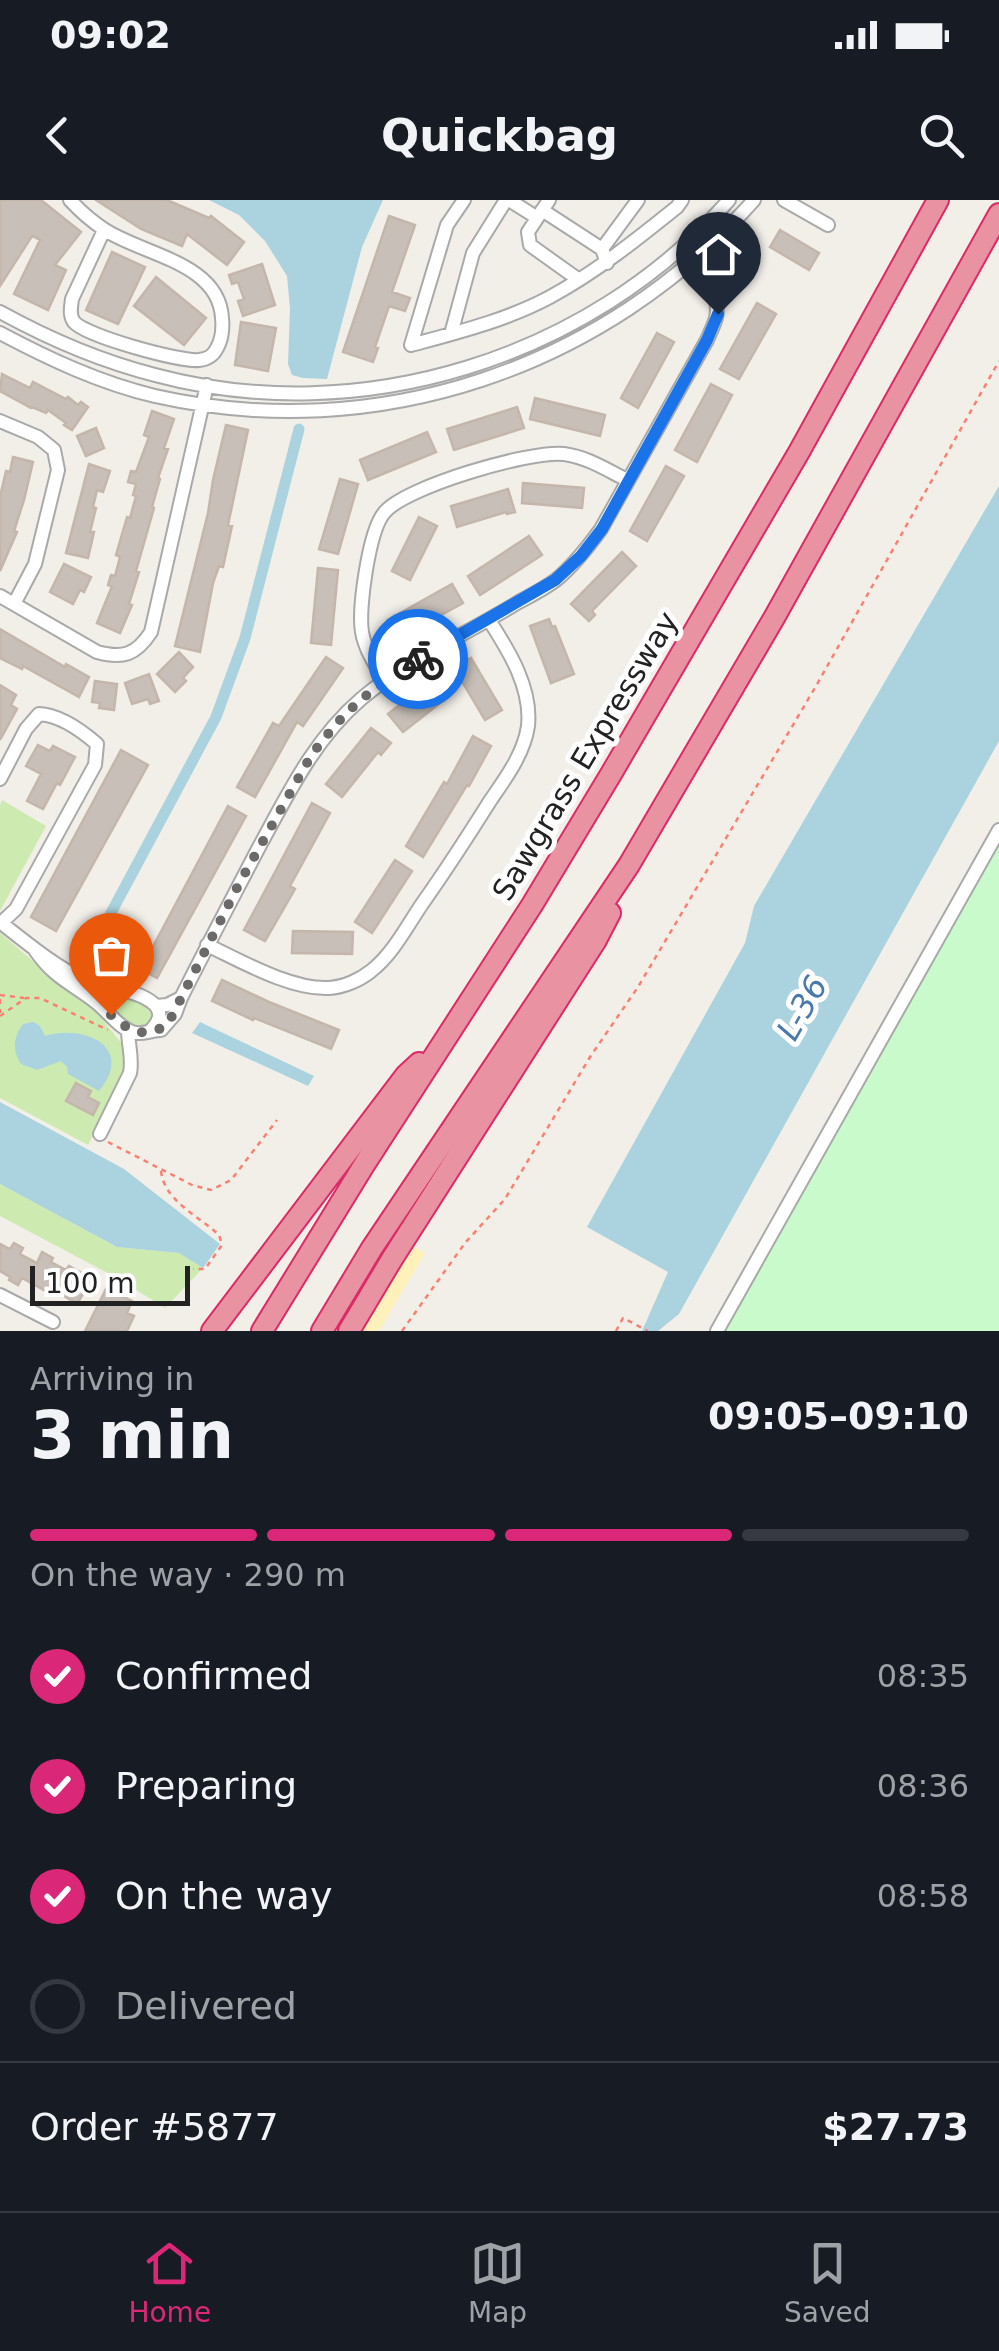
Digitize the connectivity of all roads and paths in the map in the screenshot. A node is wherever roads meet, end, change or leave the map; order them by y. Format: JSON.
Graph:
{"nodes":[{"id":1,"x":70,"y":200,"type":"edge"},
{"id":2,"x":464,"y":200,"type":"edge"},
{"id":3,"x":638,"y":200,"type":"edge"},
{"id":4,"x":682,"y":200,"type":"edge"},
{"id":5,"x":729,"y":200,"type":"edge"},
{"id":6,"x":754,"y":200,"type":"edge"},
{"id":7,"x":784,"y":200,"type":"edge"},
{"id":8,"x":938,"y":200,"type":"edge"},
{"id":9,"x":515,"y":202,"type":"edge"},
{"id":10,"x":542,"y":209,"type":"edge"},
{"id":11,"x":999,"y":214,"type":"edge"},
{"id":12,"x":828,"y":225,"type":"dead end"},
{"id":13,"x":104,"y":230,"type":"junction"},
{"id":14,"x":683,"y":246,"type":"junction"},
{"id":15,"x":605,"y":256,"type":"junction"},
{"id":16,"x":695,"y":260,"type":"junction"},
{"id":17,"x":578,"y":280,"type":"junction"},
{"id":18,"x":0,"y":312,"type":"edge"},
{"id":19,"x":0,"y":333,"type":"edge"},
{"id":20,"x":451,"y":334,"type":"junction"},
{"id":21,"x":999,"y":361,"type":"edge"},
{"id":22,"x":207,"y":385,"type":"junction"},
{"id":23,"x":203,"y":404,"type":"junction"},
{"id":24,"x":0,"y":421,"type":"edge"},
{"id":25,"x":627,"y":480,"type":"junction"},
{"id":26,"x":0,"y":596,"type":"edge"},
{"id":27,"x":14,"y":604,"type":"junction"},
{"id":28,"x":489,"y":620,"type":"junction"},
{"id":29,"x":385,"y":680,"type":"junction"},
{"id":30,"x":0,"y":779,"type":"edge"},
{"id":31,"x":999,"y":830,"type":"edge"},
{"id":32,"x":629,"y":865,"type":"junction"},
{"id":33,"x":1,"y":922,"type":"edge"},
{"id":34,"x":207,"y":945,"type":"junction"},
{"id":35,"x":34,"y":950,"type":"junction"},
{"id":36,"x":0,"y":997,"type":"edge"},
{"id":37,"x":26,"y":998,"type":"junction"},
{"id":38,"x":181,"y":998,"type":"junction"},
{"id":39,"x":156,"y":1006,"type":"junction"},
{"id":40,"x":0,"y":1015,"type":"edge"},
{"id":41,"x":150,"y":1031,"type":"junction"},
{"id":42,"x":128,"y":1034,"type":"junction"},
{"id":43,"x":450,"y":1034,"type":"junction"},
{"id":44,"x":277,"y":1120,"type":"dead end"},
{"id":45,"x":100,"y":1134,"type":"joint"},
{"id":46,"x":160,"y":1170,"type":"junction"},
{"id":47,"x":193,"y":1269,"type":"dead end"},
{"id":48,"x":0,"y":1295,"type":"edge"},
{"id":49,"x":54,"y":1322,"type":"dead end"},
{"id":50,"x":212,"y":1331,"type":"edge"},
{"id":51,"x":262,"y":1331,"type":"edge"},
{"id":52,"x":322,"y":1331,"type":"edge"},
{"id":53,"x":349,"y":1331,"type":"edge"},
{"id":54,"x":402,"y":1331,"type":"edge"},
{"id":55,"x":616,"y":1331,"type":"edge"},
{"id":56,"x":648,"y":1331,"type":"edge"},
{"id":57,"x":718,"y":1331,"type":"edge"}],
"edges":[{"from":1,"to":13,"type":"street"},
{"from":2,"to":20,"type":"street"},
{"from":3,"to":15,"type":"street"},
{"from":4,"to":15,"type":"street"},
{"from":5,"to":14,"type":"street"},
{"from":6,"to":16,"type":"street"},
{"from":7,"to":12,"type":"street"},
{"from":8,"to":43,"type":"highway","name":"Sawgrass Expressway"},
{"from":9,"to":10,"type":"street"},
{"from":9,"to":20,"type":"street"},
{"from":10,"to":15,"type":"street"},
{"from":10,"to":17,"type":"street"},
{"from":11,"to":32,"type":"highway"},
{"from":13,"to":13,"type":"street"},
{"from":14,"to":16,"type":"street"},
{"from":14,"to":22,"type":"street"},
{"from":15,"to":17,"type":"street"},
{"from":16,"to":23,"type":"street"},
{"from":16,"to":25,"type":"street"},
{"from":17,"to":20,"type":"street"},
{"from":18,"to":22,"type":"street"},
{"from":19,"to":23,"type":"street"},
{"from":21,"to":54,"type":"path"},
{"from":22,"to":23,"type":"street"},
{"from":23,"to":27,"type":"street"},
{"from":24,"to":27,"type":"street"},
{"from":25,"to":28,"type":"street"},
{"from":25,"to":29,"type":"street"},
{"from":26,"to":27,"type":"street"},
{"from":28,"to":29,"type":"street"},
{"from":28,"to":34,"type":"street"},
{"from":29,"to":34,"type":"street"},
{"from":30,"to":33,"type":"street"},
{"from":31,"to":57,"type":"street"},
{"from":32,"to":52,"type":"highway"},
{"from":32,"to":53,"type":"highway"},
{"from":33,"to":35,"type":"street"},
{"from":34,"to":38,"type":"street"},
{"from":35,"to":39,"type":"street"},
{"from":35,"to":42,"type":"street"},
{"from":36,"to":37,"type":"path"},
{"from":36,"to":40,"type":"path"},
{"from":37,"to":40,"type":"path"},
{"from":37,"to":42,"type":"path"},
{"from":38,"to":39,"type":"street"},
{"from":38,"to":41,"type":"street"},
{"from":39,"to":41,"type":"street"},
{"from":41,"to":42,"type":"street"},
{"from":42,"to":45,"type":"street"},
{"from":43,"to":50,"type":"highway"},
{"from":43,"to":51,"type":"highway","name":"Sawgrass Expressway"},
{"from":44,"to":46,"type":"path"},
{"from":45,"to":46,"type":"path"},
{"from":46,"to":47,"type":"path"},
{"from":48,"to":49,"type":"street"},
{"from":55,"to":56,"type":"path"}]}
